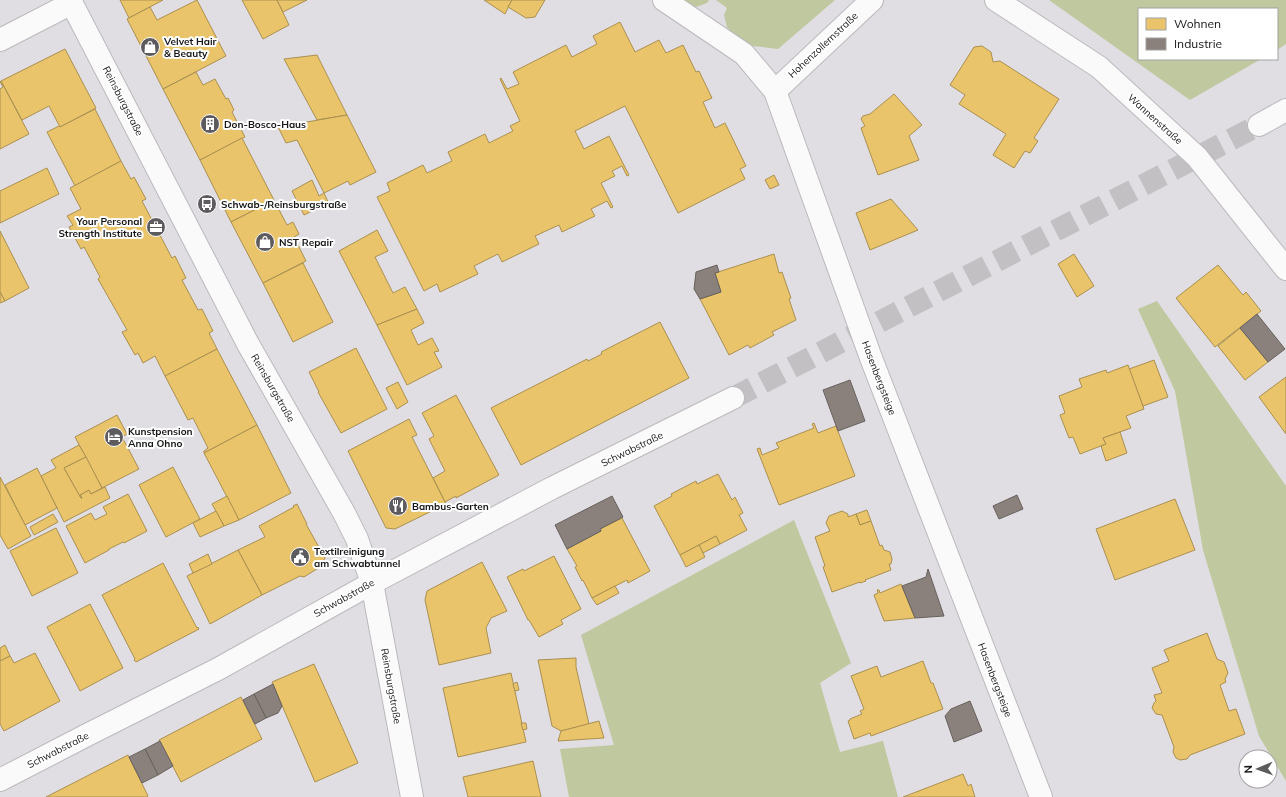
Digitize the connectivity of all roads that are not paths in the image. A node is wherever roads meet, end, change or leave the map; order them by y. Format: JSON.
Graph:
{"nodes":[{"id":1,"x":664,"y":0,"type":"edge"},
{"id":2,"x":872,"y":0,"type":"edge"},
{"id":3,"x":996,"y":0,"type":"edge"},
{"id":4,"x":71,"y":1,"type":"edge"},
{"id":5,"x":0,"y":40,"type":"edge"},
{"id":6,"x":775,"y":91,"type":"junction"},
{"id":7,"x":1286,"y":110,"type":"edge"},
{"id":8,"x":1259,"y":125,"type":"tunnel mouth"},
{"id":9,"x":1286,"y":269,"type":"edge"},
{"id":10,"x":733,"y":398,"type":"tunnel mouth"},
{"id":11,"x":372,"y":582,"type":"junction"},
{"id":12,"x":0,"y":780,"type":"edge"},
{"id":13,"x":412,"y":797,"type":"edge"},
{"id":14,"x":1041,"y":797,"type":"edge"}],
"edges":[{"from":1,"to":6,"type":"street","name":"Hasenbergsteige"},
{"from":2,"to":6,"type":"street","name":"Hohenzollernstraße"},
{"from":3,"to":9,"type":"street","name":"Wannenstraße"},
{"from":4,"to":5,"type":"street"},
{"from":4,"to":11,"type":"street","name":"Reinsburgstraße"},
{"from":6,"to":14,"type":"street","name":"Hasenbergsteige"},
{"from":7,"to":8,"type":"street"},
{"from":10,"to":11,"type":"street","name":"Schwabstraße"},
{"from":11,"to":12,"type":"street","name":"Schwabstraße"},
{"from":11,"to":13,"type":"street","name":"Reinsburgstraße"}]}
